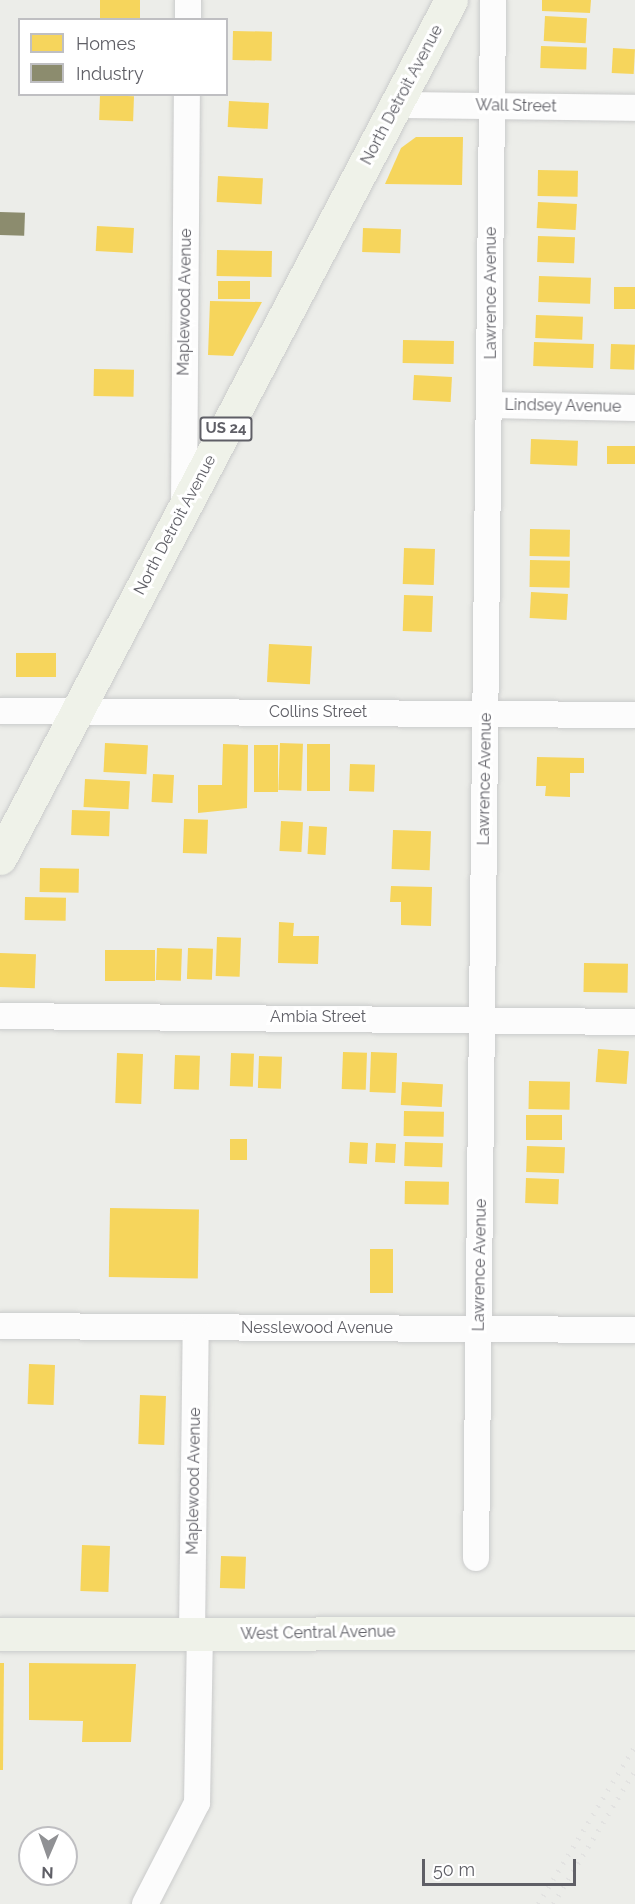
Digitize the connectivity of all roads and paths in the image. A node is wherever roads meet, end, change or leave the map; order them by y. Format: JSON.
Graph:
{"nodes":[{"id":1,"x":188,"y":0,"type":"edge"},
{"id":2,"x":451,"y":0,"type":"edge"},
{"id":3,"x":493,"y":0,"type":"edge"},
{"id":4,"x":188,"y":18,"type":"edge"},
{"id":5,"x":187,"y":96,"type":"edge"},
{"id":6,"x":396,"y":105,"type":"junction"},
{"id":7,"x":493,"y":106,"type":"junction"},
{"id":8,"x":635,"y":108,"type":"edge"},
{"id":9,"x":490,"y":405,"type":"junction"},
{"id":10,"x":635,"y":408,"type":"edge"},
{"id":11,"x":184,"y":508,"type":"junction"},
{"id":12,"x":0,"y":711,"type":"edge"},
{"id":13,"x":77,"y":712,"type":"junction"},
{"id":14,"x":486,"y":713,"type":"junction"},
{"id":15,"x":635,"y":715,"type":"edge"},
{"id":16,"x":0,"y":858,"type":"edge"},
{"id":17,"x":0,"y":1016,"type":"edge"},
{"id":18,"x":483,"y":1019,"type":"junction"},
{"id":19,"x":635,"y":1022,"type":"edge"},
{"id":20,"x":0,"y":1326,"type":"edge"},
{"id":21,"x":196,"y":1328,"type":"junction"},
{"id":22,"x":479,"y":1329,"type":"junction"},
{"id":23,"x":635,"y":1330,"type":"edge"},
{"id":24,"x":476,"y":1558,"type":"dead end"},
{"id":25,"x":635,"y":1633,"type":"edge"},
{"id":26,"x":0,"y":1634,"type":"edge"},
{"id":27,"x":196,"y":1634,"type":"junction"},
{"id":28,"x":146,"y":1904,"type":"edge"}],
"edges":[{"from":1,"to":4,"type":"street"},
{"from":2,"to":6,"type":"main road","name":"North Detroit Avenue","number":"US 24"},
{"from":3,"to":7,"type":"street","name":"Lawrence Avenue"},
{"from":5,"to":11,"type":"street","name":"Maplewood Avenue"},
{"from":6,"to":7,"type":"street","name":"Wall Street"},
{"from":6,"to":11,"type":"main road","name":"North Detroit Avenue","number":"US 24"},
{"from":7,"to":8,"type":"street","name":"Wall Street"},
{"from":7,"to":9,"type":"street","name":"Lawrence Avenue"},
{"from":9,"to":10,"type":"street","name":"Lindsey Avenue"},
{"from":9,"to":14,"type":"street","name":"Lawrence Avenue"},
{"from":11,"to":13,"type":"main road","name":"North Detroit Avenue","number":"US 24"},
{"from":12,"to":13,"type":"street","name":"Collins Street"},
{"from":13,"to":14,"type":"street","name":"Collins Street"},
{"from":13,"to":16,"type":"main road","name":"North Detroit Avenue","number":"US 24"},
{"from":14,"to":15,"type":"street","name":"Collins Street"},
{"from":14,"to":18,"type":"street","name":"Lawrence Avenue"},
{"from":17,"to":18,"type":"street","name":"Ambia Street"},
{"from":18,"to":19,"type":"street","name":"Ambia Street"},
{"from":18,"to":22,"type":"street","name":"Lawrence Avenue"},
{"from":20,"to":21,"type":"street","name":"Nesslewood Avenue"},
{"from":21,"to":22,"type":"street","name":"Nesslewood Avenue"},
{"from":21,"to":27,"type":"street","name":"Maplewood Avenue"},
{"from":22,"to":23,"type":"street","name":"Nesslewood Avenue"},
{"from":22,"to":24,"type":"street","name":"Lawrence Avenue"},
{"from":25,"to":27,"type":"main road","name":"West Central Avenue"},
{"from":26,"to":27,"type":"main road","name":"West Central Avenue"},
{"from":27,"to":28,"type":"street","name":"Maplewood Avenue"}]}
